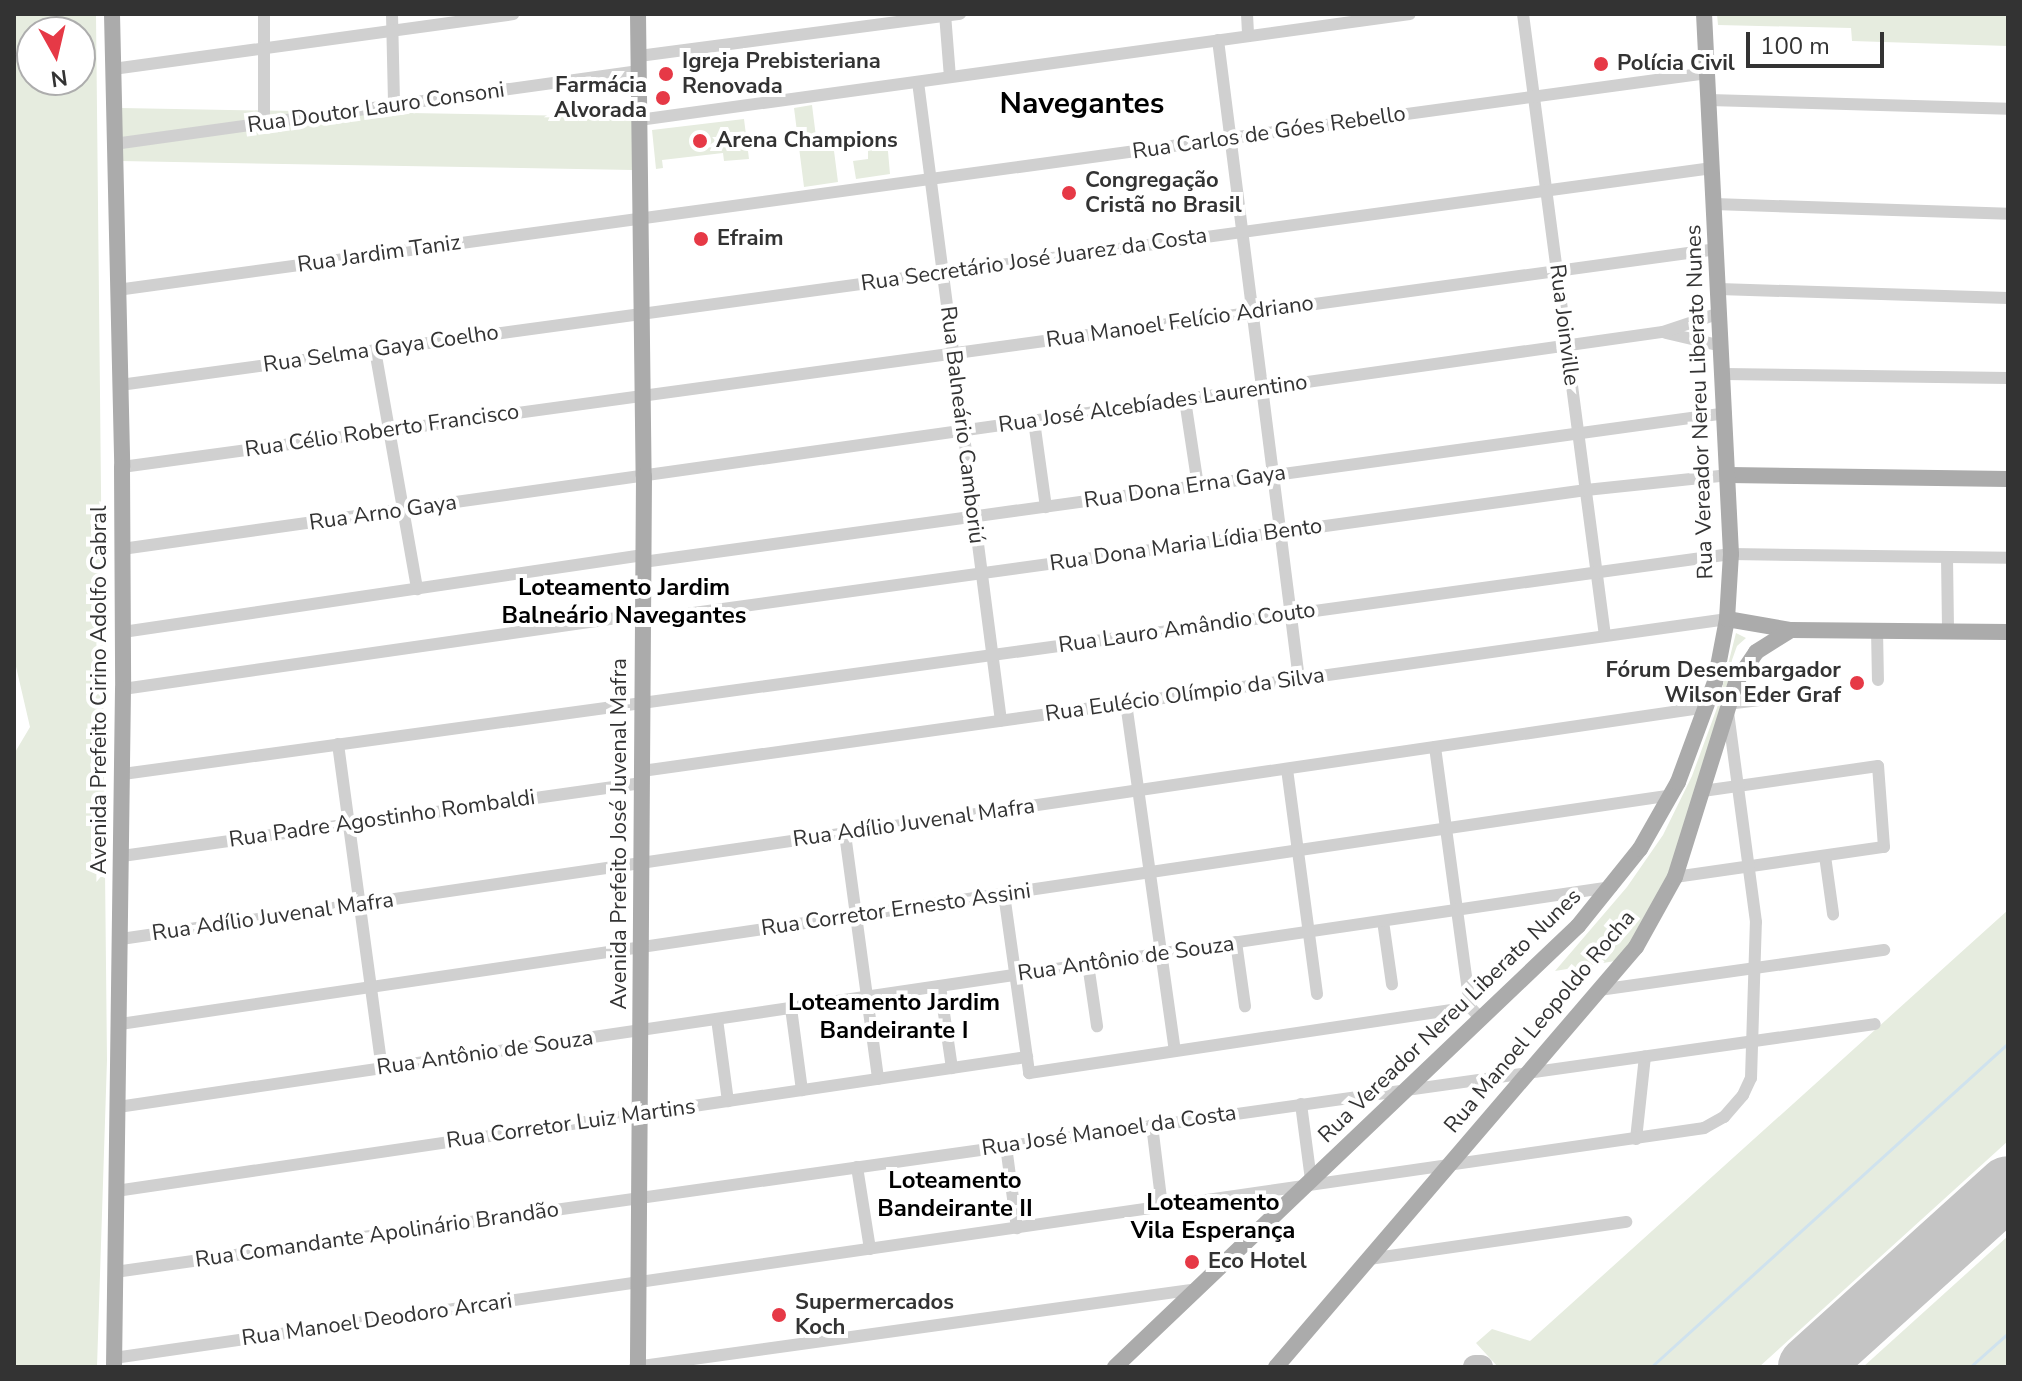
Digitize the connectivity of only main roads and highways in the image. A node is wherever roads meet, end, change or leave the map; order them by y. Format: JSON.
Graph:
{"nodes":[{"id":1,"x":112,"y":14,"type":"edge"},
{"id":2,"x":638,"y":14,"type":"edge"},
{"id":3,"x":1704,"y":14,"type":"edge"},
{"id":4,"x":1729,"y":475,"type":"junction"},
{"id":5,"x":2008,"y":479,"type":"edge"},
{"id":6,"x":1727,"y":619,"type":"junction"},
{"id":7,"x":1791,"y":630,"type":"junction"},
{"id":8,"x":2008,"y":632,"type":"edge"},
{"id":9,"x":114,"y":1362,"type":"edge"},
{"id":10,"x":637,"y":1367,"type":"edge"},
{"id":11,"x":1115,"y":1367,"type":"edge"},
{"id":12,"x":1276,"y":1367,"type":"edge"}],
"edges":[{"from":1,"to":9,"type":"main road","name":"Avenida Prefeito Cirino Adolfo Cabral"},
{"from":2,"to":10,"type":"main road","name":"Avenida Prefeito José Juvenal Mafra"},
{"from":3,"to":4,"type":"main road","name":"Rua Vereador Nereu Liberato Nunes"},
{"from":4,"to":5,"type":"main road"},
{"from":4,"to":6,"type":"main road","name":"Rua Vereador Nereu Liberato Nunes"},
{"from":6,"to":7,"type":"main road"},
{"from":6,"to":11,"type":"main road","name":"Rua Vereador Nereu Liberato Nunes"},
{"from":7,"to":8,"type":"main road"},
{"from":7,"to":12,"type":"main road","name":"Rua Manoel Leopoldo Rocha"}]}
